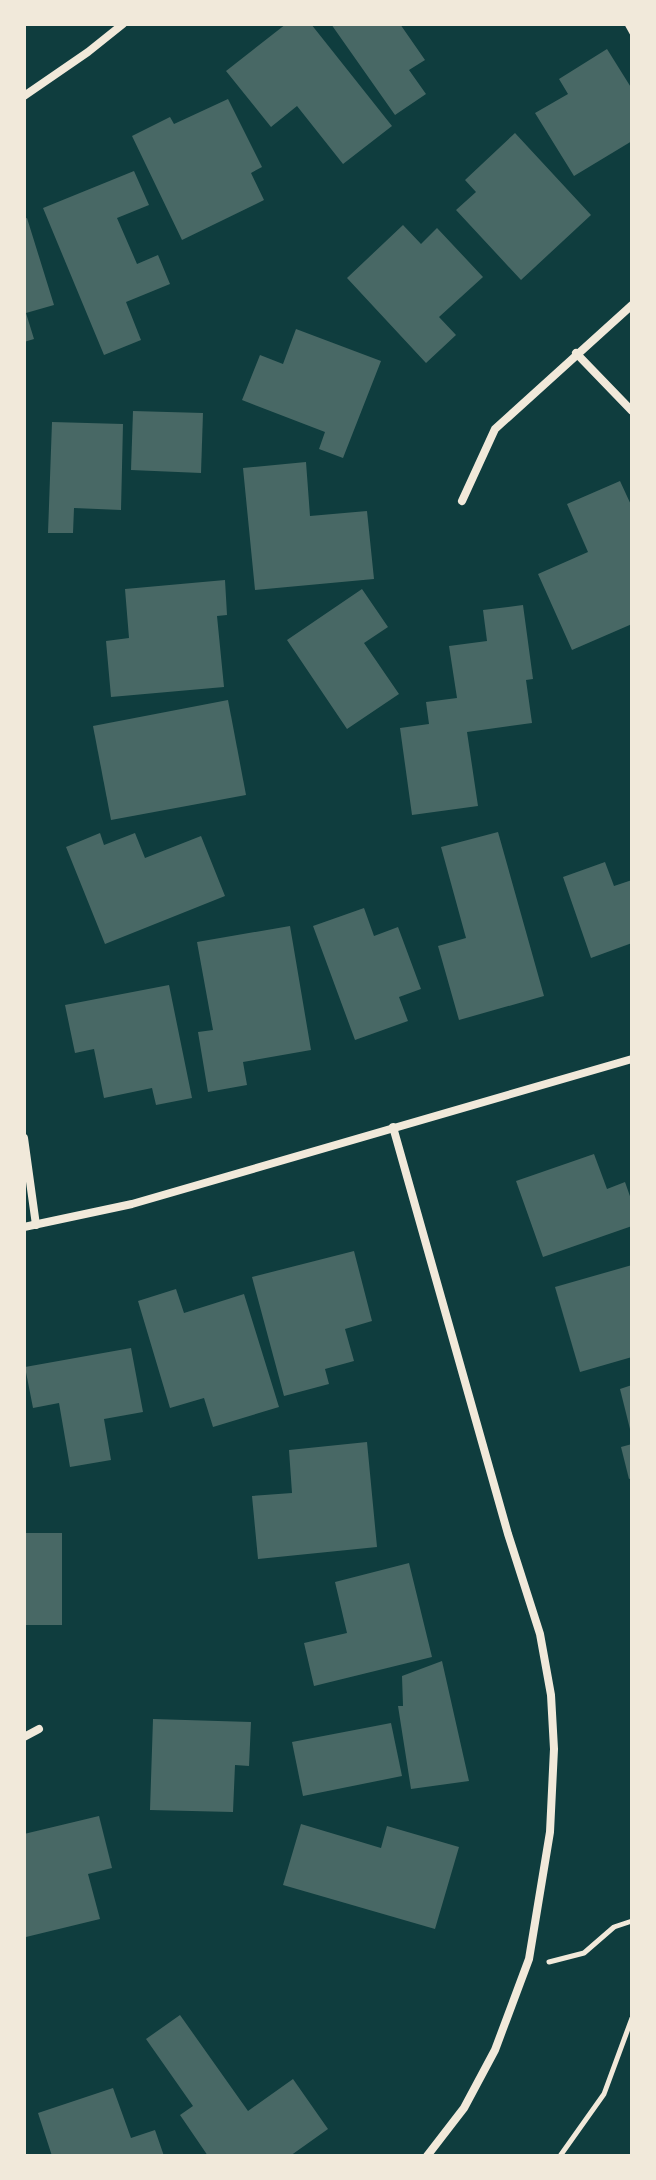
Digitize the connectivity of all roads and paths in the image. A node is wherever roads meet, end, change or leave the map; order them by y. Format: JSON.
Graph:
{"nodes":[{"id":1,"x":123,"y":24,"type":"edge"},
{"id":2,"x":627,"y":24,"type":"edge"},
{"id":3,"x":632,"y":33,"type":"edge"},
{"id":4,"x":24,"y":96,"type":"edge"},
{"id":5,"x":632,"y":305,"type":"edge"},
{"id":6,"x":576,"y":353,"type":"junction"},
{"id":7,"x":632,"y":411,"type":"edge"},
{"id":8,"x":462,"y":501,"type":"dead end"},
{"id":9,"x":632,"y":1059,"type":"edge"},
{"id":10,"x":393,"y":1127,"type":"junction"},
{"id":11,"x":24,"y":1138,"type":"edge"},
{"id":12,"x":36,"y":1225,"type":"junction"},
{"id":13,"x":24,"y":1227,"type":"edge"},
{"id":14,"x":39,"y":1729,"type":"dead end"},
{"id":15,"x":24,"y":1737,"type":"edge"},
{"id":16,"x":632,"y":1921,"type":"edge"},
{"id":17,"x":529,"y":1959,"type":"junction"},
{"id":18,"x":632,"y":2018,"type":"edge"},
{"id":19,"x":427,"y":2156,"type":"edge"},
{"id":20,"x":560,"y":2156,"type":"edge"}],
"edges":[{"from":1,"to":4,"type":"street"},
{"from":2,"to":3,"type":"path"},
{"from":5,"to":6,"type":"street"},
{"from":6,"to":7,"type":"street"},
{"from":6,"to":8,"type":"street"},
{"from":9,"to":10,"type":"street"},
{"from":10,"to":12,"type":"street"},
{"from":10,"to":17,"type":"street"},
{"from":11,"to":12,"type":"street"},
{"from":12,"to":13,"type":"street"},
{"from":14,"to":15,"type":"street"},
{"from":16,"to":17,"type":"path"},
{"from":17,"to":19,"type":"street"},
{"from":18,"to":20,"type":"path"}]}
